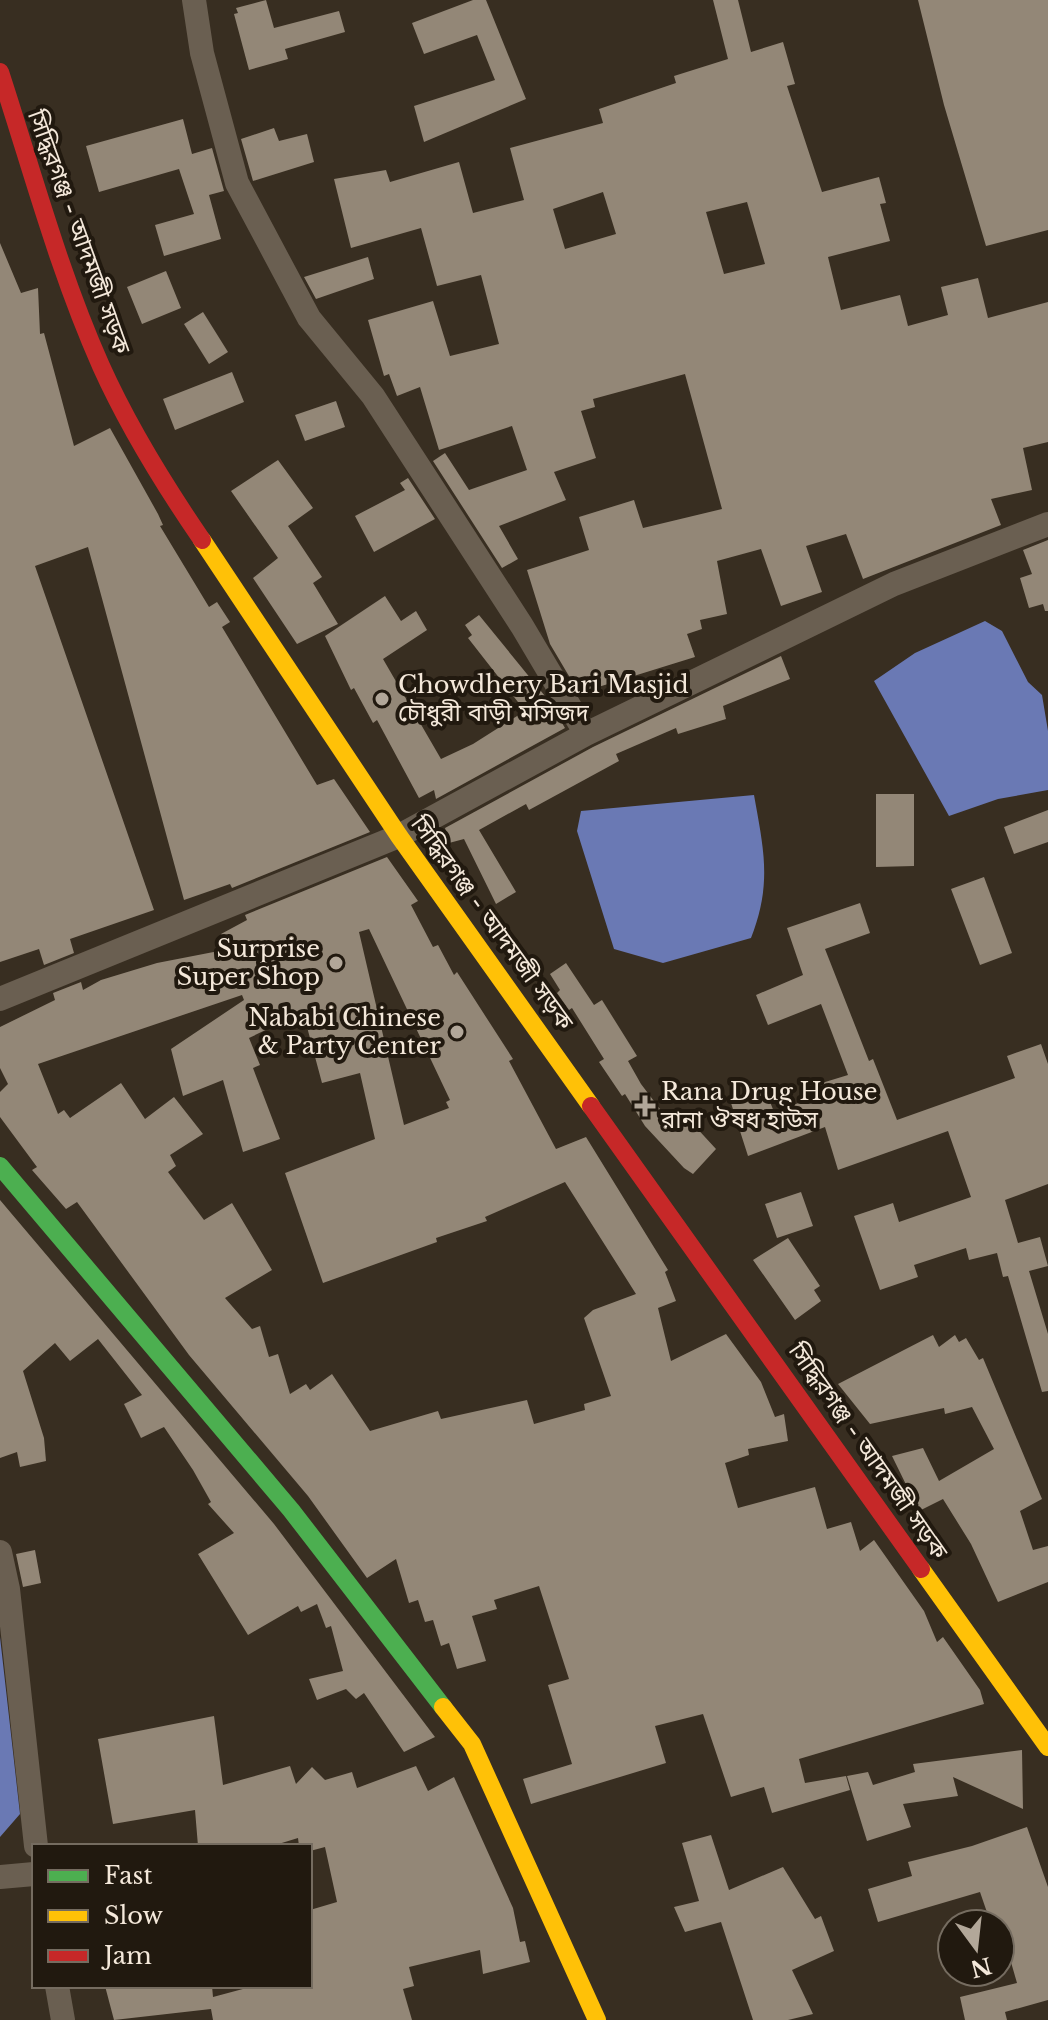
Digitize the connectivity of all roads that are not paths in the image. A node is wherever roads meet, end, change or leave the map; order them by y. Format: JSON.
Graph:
{"nodes":[{"id":1,"x":194,"y":0,"type":"edge"},
{"id":2,"x":0,"y":72,"type":"edge"},
{"id":3,"x":1048,"y":524,"type":"edge"},
{"id":4,"x":586,"y":734,"type":"junction"},
{"id":5,"x":399,"y":836,"type":"junction"},
{"id":6,"x":0,"y":999,"type":"edge"},
{"id":7,"x":0,"y":1166,"type":"edge"},
{"id":8,"x":0,"y":1552,"type":"edge"},
{"id":9,"x":1048,"y":1747,"type":"edge"},
{"id":10,"x":36,"y":1844,"type":"edge"},
{"id":11,"x":32,"y":1874,"type":"edge"},
{"id":12,"x":0,"y":1877,"type":"edge"},
{"id":13,"x":57,"y":1988,"type":"edge"},
{"id":14,"x":63,"y":2020,"type":"edge"},
{"id":15,"x":597,"y":2020,"type":"edge"}],
"edges":[{"from":1,"to":4,"type":"street"},
{"from":2,"to":5,"type":"main road","name":"সিদ্ধিরগঞ্জ - আদমজী সড়ক"},
{"from":3,"to":4,"type":"street"},
{"from":4,"to":5,"type":"street"},
{"from":5,"to":6,"type":"street"},
{"from":5,"to":9,"type":"main road","name":"সিদ্ধিরগঞ্জ - আদমজী সড়ক"},
{"from":7,"to":15,"type":"main road"},
{"from":8,"to":10,"type":"street"},
{"from":11,"to":12,"type":"street"},
{"from":13,"to":14,"type":"street"}]}
